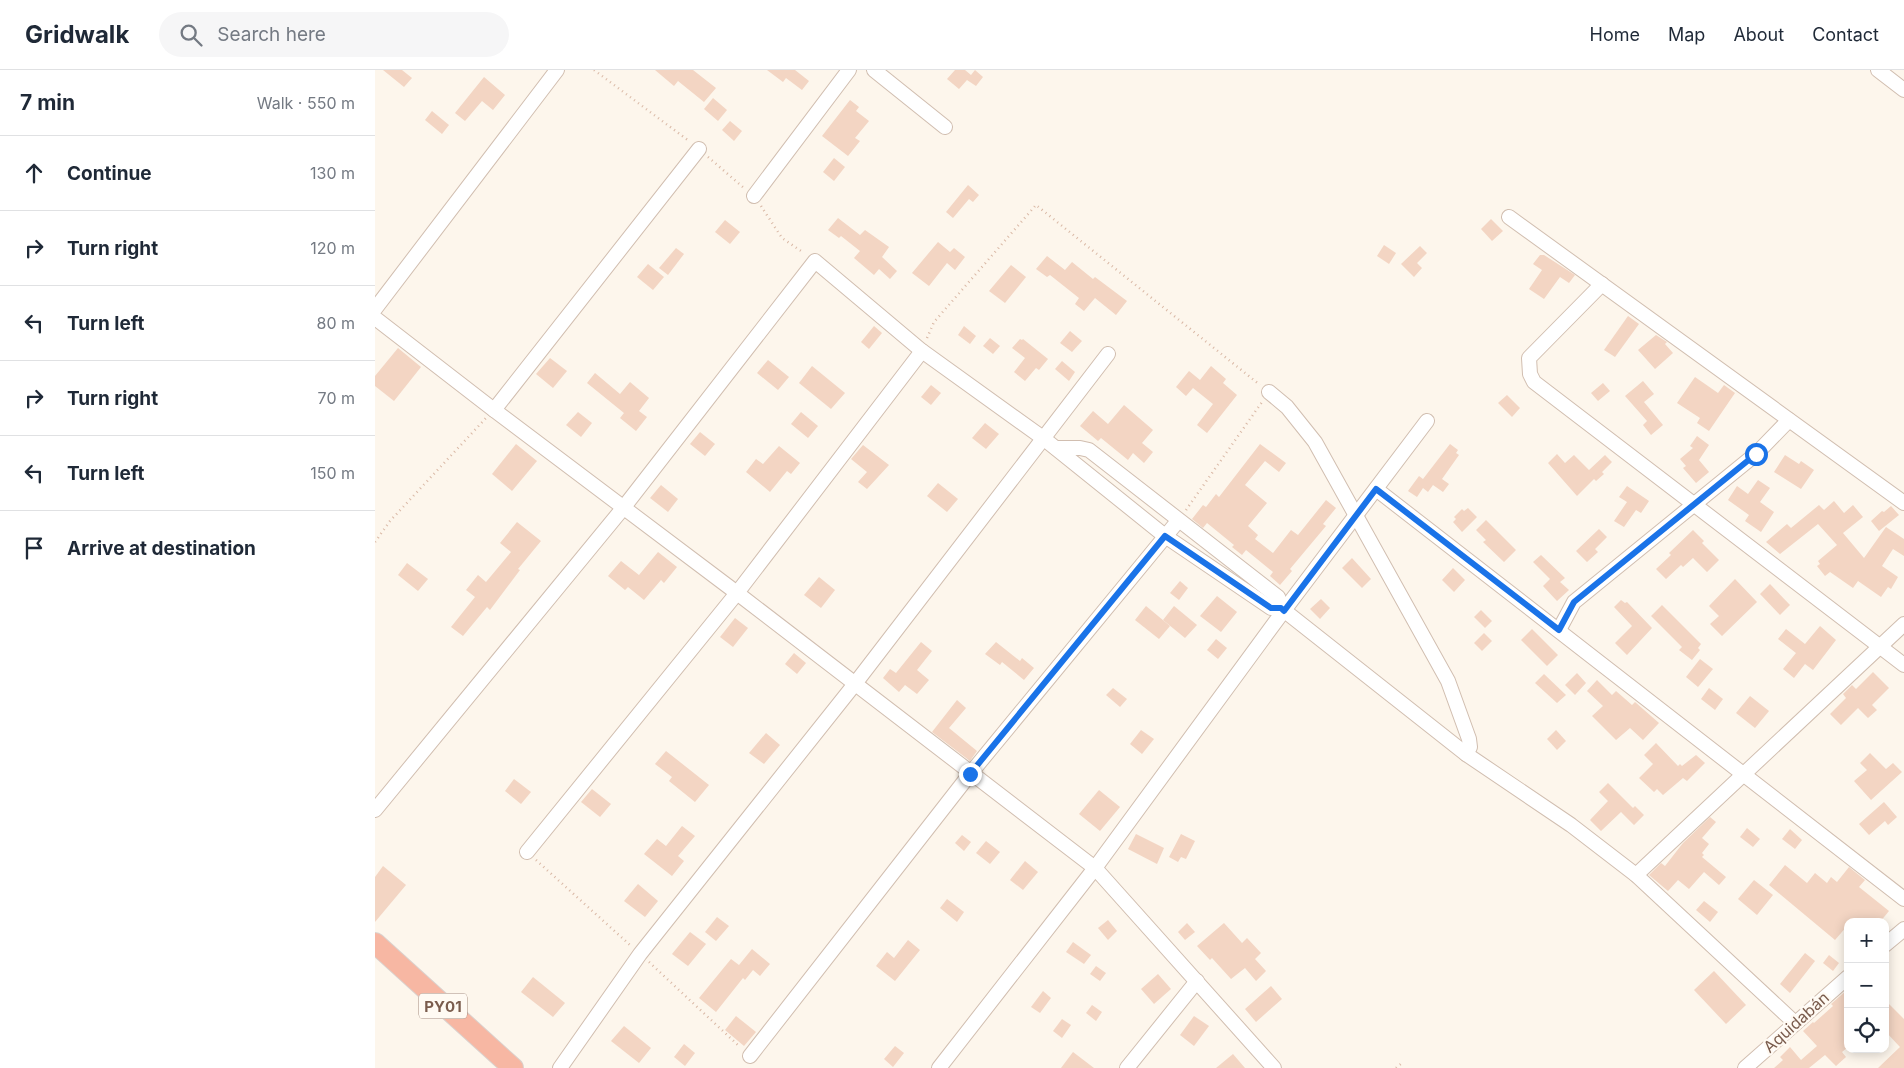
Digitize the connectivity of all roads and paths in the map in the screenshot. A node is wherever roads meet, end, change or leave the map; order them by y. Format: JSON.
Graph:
{"nodes":[{"id":1,"x":557,"y":70,"type":"edge"},
{"id":2,"x":593,"y":70,"type":"edge"},
{"id":3,"x":849,"y":70,"type":"edge"},
{"id":4,"x":874,"y":70,"type":"edge"},
{"id":5,"x":1878,"y":70,"type":"edge"},
{"id":6,"x":1904,"y":90,"type":"edge"},
{"id":7,"x":945,"y":127,"type":"dead end"},
{"id":8,"x":699,"y":149,"type":"junction"},
{"id":9,"x":754,"y":196,"type":"junction"},
{"id":10,"x":1509,"y":217,"type":"dead end"},
{"id":11,"x":815,"y":262,"type":"junction"},
{"id":12,"x":1602,"y":284,"type":"junction"},
{"id":13,"x":375,"y":309,"type":"edge"},
{"id":14,"x":375,"y":318,"type":"edge"},
{"id":15,"x":922,"y":350,"type":"junction"},
{"id":16,"x":1107,"y":354,"type":"dead end"},
{"id":17,"x":1269,"y":392,"type":"junction"},
{"id":18,"x":493,"y":410,"type":"junction"},
{"id":19,"x":1789,"y":420,"type":"junction"},
{"id":20,"x":1427,"y":422,"type":"dead end"},
{"id":21,"x":1043,"y":438,"type":"junction"},
{"id":22,"x":1056,"y":448,"type":"junction"},
{"id":23,"x":1376,"y":489,"type":"junction"},
{"id":24,"x":1904,"y":503,"type":"edge"},
{"id":25,"x":1694,"y":504,"type":"junction"},
{"id":26,"x":624,"y":507,"type":"junction"},
{"id":27,"x":1356,"y":515,"type":"junction"},
{"id":28,"x":1178,"y":521,"type":"junction"},
{"id":29,"x":1165,"y":536,"type":"junction"},
{"id":30,"x":375,"y":542,"type":"edge"},
{"id":31,"x":737,"y":593,"type":"junction"},
{"id":32,"x":1282,"y":610,"type":"junction"},
{"id":33,"x":1904,"y":624,"type":"edge"},
{"id":34,"x":1559,"y":630,"type":"junction"},
{"id":35,"x":1880,"y":647,"type":"junction"},
{"id":36,"x":1904,"y":665,"type":"edge"},
{"id":37,"x":854,"y":685,"type":"junction"},
{"id":38,"x":1466,"y":754,"type":"junction"},
{"id":39,"x":970,"y":774,"type":"junction"},
{"id":40,"x":1744,"y":774,"type":"junction"},
{"id":41,"x":375,"y":810,"type":"edge"},
{"id":42,"x":527,"y":852,"type":"dead end"},
{"id":43,"x":1095,"y":868,"type":"junction"},
{"id":44,"x":1636,"y":875,"type":"junction"},
{"id":45,"x":1904,"y":899,"type":"edge"},
{"id":46,"x":1904,"y":929,"type":"edge"},
{"id":47,"x":1889,"y":942,"type":"edge"},
{"id":48,"x":375,"y":943,"type":"edge"},
{"id":49,"x":1844,"y":980,"type":"edge"},
{"id":50,"x":1197,"y":981,"type":"junction"},
{"id":51,"x":1794,"y":1022,"type":"junction"},
{"id":52,"x":750,"y":1056,"type":"dead end"},
{"id":53,"x":1402,"y":1063,"type":"dead end"},
{"id":54,"x":513,"y":1068,"type":"edge"},
{"id":55,"x":560,"y":1068,"type":"edge"},
{"id":56,"x":939,"y":1068,"type":"edge"},
{"id":57,"x":1127,"y":1068,"type":"edge"},
{"id":58,"x":1274,"y":1068,"type":"edge"},
{"id":59,"x":1396,"y":1068,"type":"edge"},
{"id":60,"x":1745,"y":1068,"type":"edge"}],
"edges":[{"from":1,"to":13,"type":"street"},
{"from":2,"to":8,"type":"path"},
{"from":3,"to":9,"type":"street"},
{"from":4,"to":7,"type":"street"},
{"from":5,"to":6,"type":"street"},
{"from":8,"to":9,"type":"path"},
{"from":8,"to":18,"type":"street"},
{"from":9,"to":11,"type":"path"},
{"from":10,"to":12,"type":"street"},
{"from":11,"to":15,"type":"street"},
{"from":11,"to":26,"type":"street"},
{"from":12,"to":19,"type":"street"},
{"from":12,"to":25,"type":"street"},
{"from":14,"to":18,"type":"street"},
{"from":15,"to":17,"type":"path"},
{"from":15,"to":21,"type":"street"},
{"from":15,"to":31,"type":"street"},
{"from":16,"to":21,"type":"street"},
{"from":17,"to":27,"type":"street"},
{"from":17,"to":28,"type":"path"},
{"from":18,"to":26,"type":"street"},
{"from":18,"to":30,"type":"path"},
{"from":19,"to":24,"type":"street"},
{"from":19,"to":25,"type":"street"},
{"from":20,"to":23,"type":"street"},
{"from":21,"to":22,"type":"street"},
{"from":21,"to":37,"type":"street"},
{"from":22,"to":28,"type":"street"},
{"from":22,"to":29,"type":"street"},
{"from":23,"to":27,"type":"street"},
{"from":23,"to":34,"type":"street"},
{"from":25,"to":34,"type":"street"},
{"from":25,"to":35,"type":"street"},
{"from":26,"to":31,"type":"street"},
{"from":26,"to":41,"type":"street"},
{"from":27,"to":32,"type":"street"},
{"from":27,"to":38,"type":"street"},
{"from":28,"to":29,"type":"street"},
{"from":28,"to":32,"type":"street"},
{"from":29,"to":32,"type":"street"},
{"from":29,"to":39,"type":"street"},
{"from":31,"to":37,"type":"street"},
{"from":31,"to":42,"type":"street"},
{"from":32,"to":38,"type":"street"},
{"from":32,"to":43,"type":"street"},
{"from":33,"to":35,"type":"street"},
{"from":34,"to":40,"type":"street"},
{"from":35,"to":36,"type":"street"},
{"from":35,"to":40,"type":"street"},
{"from":37,"to":39,"type":"street"},
{"from":37,"to":55,"type":"street"},
{"from":38,"to":44,"type":"street"},
{"from":39,"to":43,"type":"street"},
{"from":39,"to":52,"type":"street"},
{"from":40,"to":44,"type":"street"},
{"from":40,"to":45,"type":"street"},
{"from":43,"to":50,"type":"street"},
{"from":43,"to":56,"type":"street"},
{"from":44,"to":51,"type":"street"},
{"from":46,"to":47,"type":"street"},
{"from":48,"to":54,"type":"highway","number":"PY01"},
{"from":49,"to":51,"type":"street","name":"Aquidabán"},
{"from":50,"to":57,"type":"street"},
{"from":50,"to":58,"type":"street"},
{"from":51,"to":60,"type":"street","name":"Aquidabán"},
{"from":53,"to":59,"type":"path"}]}
